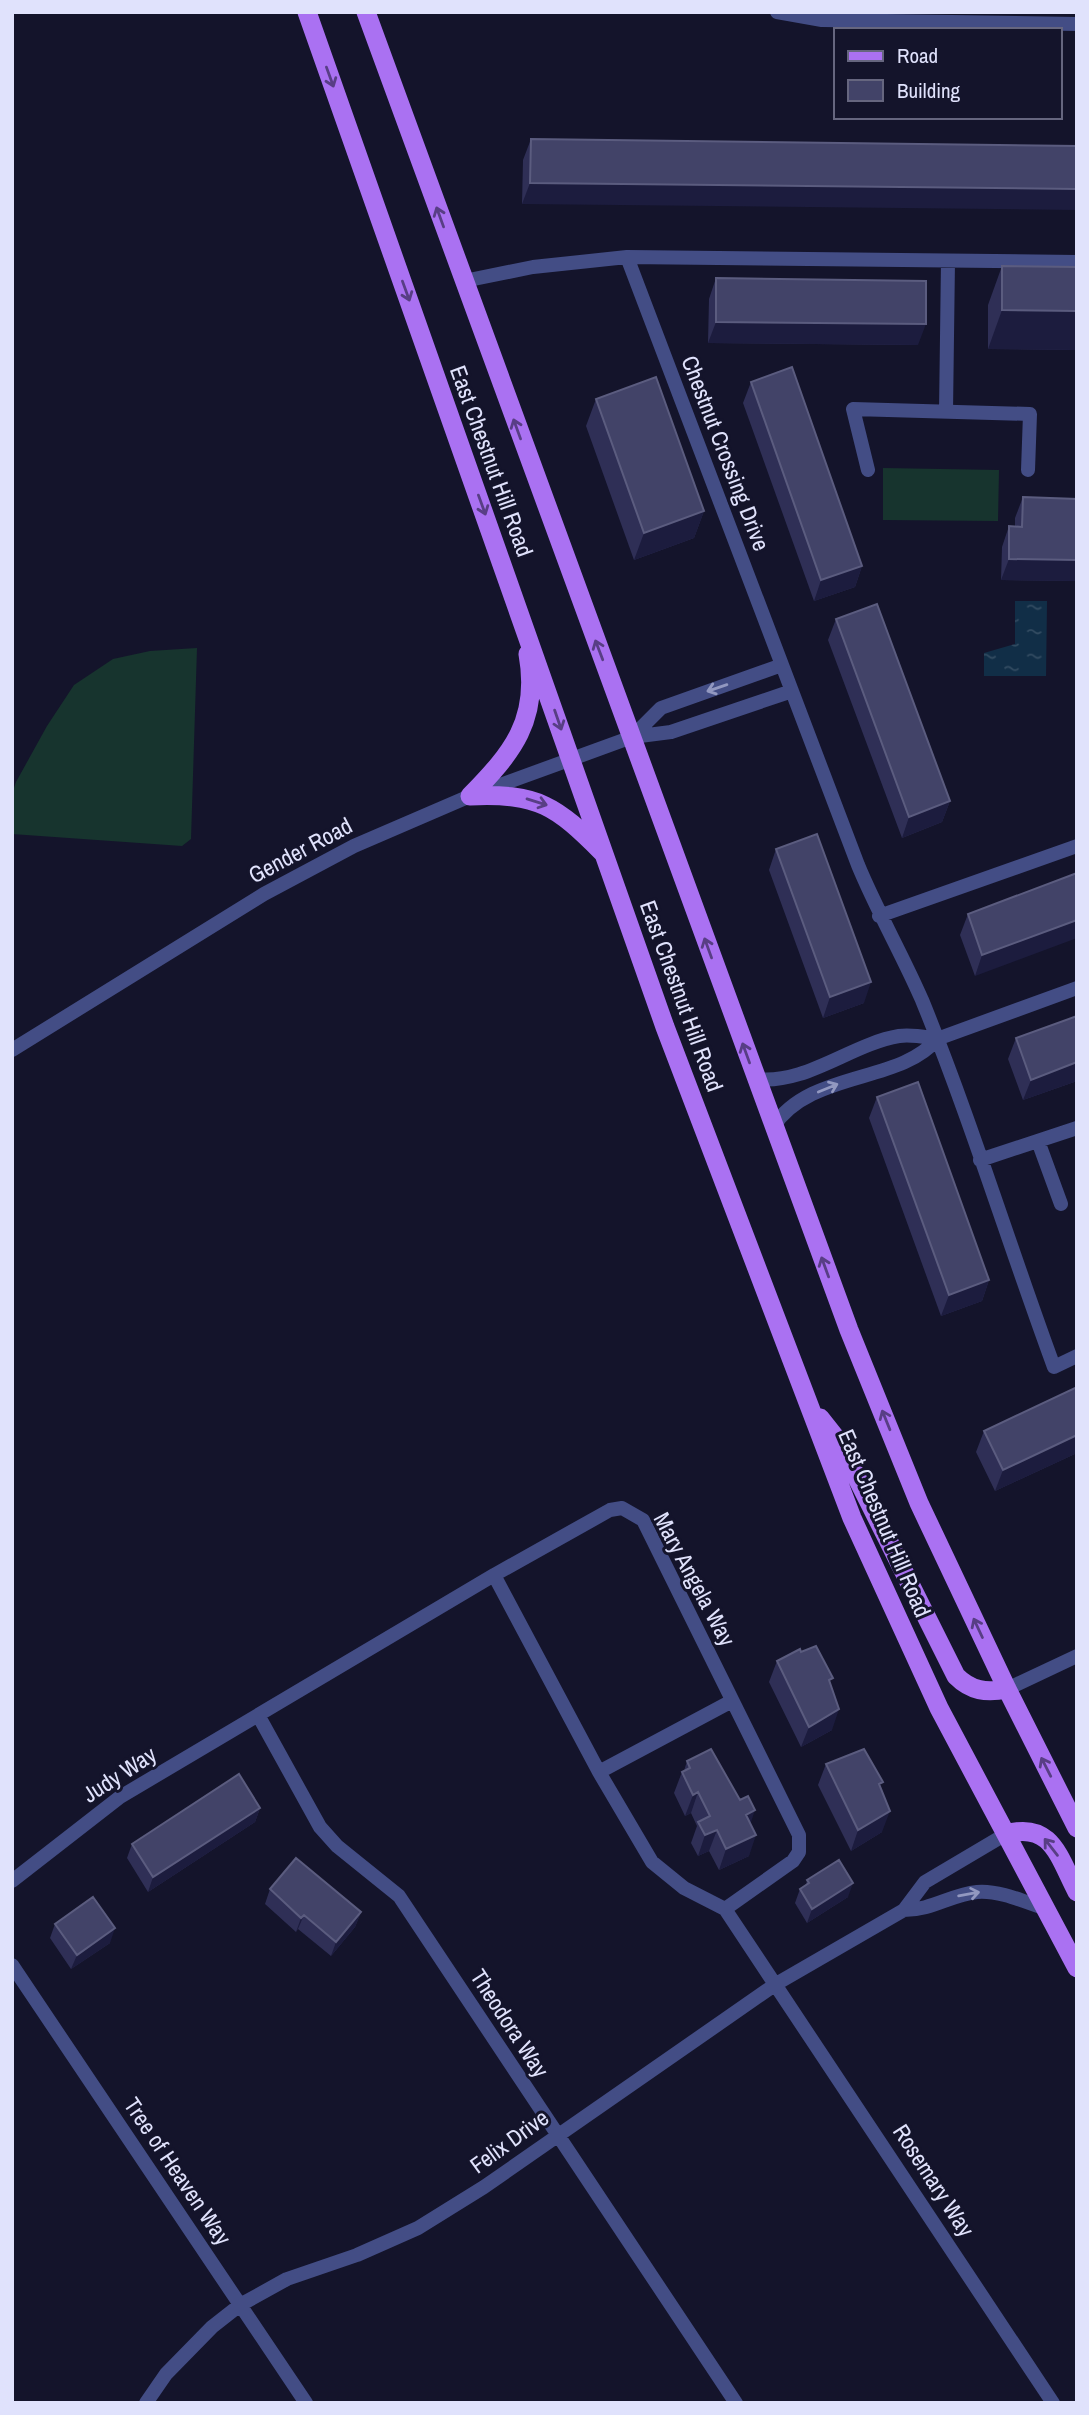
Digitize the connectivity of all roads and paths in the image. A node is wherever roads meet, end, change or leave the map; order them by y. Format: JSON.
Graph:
{"nodes":[{"id":1,"x":307,"y":12,"type":"edge"},
{"id":2,"x":366,"y":12,"type":"edge"},
{"id":3,"x":777,"y":12,"type":"edge"},
{"id":4,"x":1077,"y":23,"type":"edge"},
{"id":5,"x":627,"y":257,"type":"junction"},
{"id":6,"x":948,"y":261,"type":"junction"},
{"id":7,"x":1077,"y":262,"type":"edge"},
{"id":8,"x":464,"y":281,"type":"junction"},
{"id":9,"x":946,"y":412,"type":"junction"},
{"id":10,"x":868,"y":470,"type":"dead end"},
{"id":11,"x":1028,"y":470,"type":"dead end"},
{"id":12,"x":519,"y":609,"type":"junction"},
{"id":13,"x":782,"y":665,"type":"junction"},
{"id":14,"x":792,"y":691,"type":"junction"},
{"id":15,"x":632,"y":737,"type":"junction"},
{"id":16,"x":571,"y":758,"type":"junction"},
{"id":17,"x":470,"y":796,"type":"junction"},
{"id":18,"x":1077,"y":846,"type":"edge"},
{"id":19,"x":606,"y":856,"type":"junction"},
{"id":20,"x":879,"y":916,"type":"junction"},
{"id":21,"x":1077,"y":988,"type":"edge"},
{"id":22,"x":937,"y":1039,"type":"junction"},
{"id":23,"x":12,"y":1049,"type":"edge"},
{"id":24,"x":756,"y":1079,"type":"junction"},
{"id":25,"x":774,"y":1128,"type":"junction"},
{"id":26,"x":1077,"y":1128,"type":"edge"},
{"id":27,"x":1038,"y":1141,"type":"junction"},
{"id":28,"x":980,"y":1160,"type":"junction"},
{"id":29,"x":1061,"y":1204,"type":"dead end"},
{"id":30,"x":1077,"y":1356,"type":"edge"},
{"id":31,"x":805,"y":1397,"type":"junction"},
{"id":32,"x":494,"y":1575,"type":"junction"},
{"id":33,"x":1077,"y":1656,"type":"edge"},
{"id":34,"x":1007,"y":1689,"type":"junction"},
{"id":35,"x":732,"y":1701,"type":"junction"},
{"id":36,"x":258,"y":1715,"type":"junction"},
{"id":37,"x":599,"y":1772,"type":"junction"},
{"id":38,"x":1077,"y":1828,"type":"edge"},
{"id":39,"x":1006,"y":1834,"type":"junction"},
{"id":40,"x":12,"y":1881,"type":"edge"},
{"id":41,"x":1077,"y":1892,"type":"edge"},
{"id":42,"x":725,"y":1909,"type":"junction"},
{"id":43,"x":1045,"y":1909,"type":"junction"},
{"id":44,"x":904,"y":1910,"type":"junction"},
{"id":45,"x":12,"y":1965,"type":"edge"},
{"id":46,"x":1077,"y":1968,"type":"edge"},
{"id":47,"x":776,"y":1984,"type":"junction"},
{"id":48,"x":556,"y":2135,"type":"junction"},
{"id":49,"x":240,"y":2305,"type":"junction"},
{"id":50,"x":146,"y":2403,"type":"edge"},
{"id":51,"x":306,"y":2403,"type":"edge"},
{"id":52,"x":736,"y":2403,"type":"edge"},
{"id":53,"x":1053,"y":2403,"type":"edge"}],
"edges":[{"from":1,"to":12,"type":"main road","name":"East Chestnut Hill Road","one_way":true},
{"from":8,"to":2,"type":"main road","name":"East Chestnut Hill Road","one_way":true},
{"from":3,"to":4,"type":"street"},
{"from":5,"to":6,"type":"street"},
{"from":5,"to":8,"type":"street"},
{"from":5,"to":13,"type":"street","name":"Chestnut Crossing Drive"},
{"from":6,"to":7,"type":"street"},
{"from":6,"to":9,"type":"street"},
{"from":15,"to":8,"type":"main road","name":"East Chestnut Hill Road","one_way":true},
{"from":9,"to":10,"type":"street"},
{"from":9,"to":11,"type":"street"},
{"from":12,"to":16,"type":"main road","name":"East Chestnut Hill Road","one_way":true},
{"from":12,"to":17,"type":"main road"},
{"from":13,"to":14,"type":"street","name":"Chestnut Crossing Drive"},
{"from":13,"to":15,"type":"street","one_way":true},
{"from":14,"to":15,"type":"street"},
{"from":14,"to":20,"type":"street","name":"Chestnut Crossing Drive"},
{"from":15,"to":16,"type":"street","name":"Gender Road"},
{"from":24,"to":15,"type":"main road","name":"East Chestnut Hill Road","one_way":true},
{"from":16,"to":17,"type":"street","name":"Gender Road"},
{"from":16,"to":19,"type":"main road","name":"East Chestnut Hill Road"},
{"from":17,"to":19,"type":"main road","one_way":true},
{"from":17,"to":23,"type":"street","name":"Gender Road"},
{"from":18,"to":20,"type":"street"},
{"from":19,"to":31,"type":"main road","name":"East Chestnut Hill Road"},
{"from":20,"to":22,"type":"street","name":"Chestnut Crossing Drive"},
{"from":21,"to":22,"type":"street"},
{"from":22,"to":24,"type":"street"},
{"from":25,"to":22,"type":"street","one_way":true},
{"from":22,"to":28,"type":"street","name":"Chestnut Crossing Drive"},
{"from":24,"to":25,"type":"main road","name":"East Chestnut Hill Road"},
{"from":34,"to":25,"type":"main road","name":"East Chestnut Hill Road","one_way":true},
{"from":26,"to":27,"type":"street"},
{"from":27,"to":28,"type":"street"},
{"from":27,"to":29,"type":"street"},
{"from":28,"to":30,"type":"street","name":"Chestnut Crossing Drive"},
{"from":31,"to":34,"type":"main road"},
{"from":31,"to":39,"type":"main road","name":"East Chestnut Hill Road"},
{"from":32,"to":35,"type":"street","name":"Mary Angela Way"},
{"from":32,"to":36,"type":"street","name":"Mary Angela Way"},
{"from":32,"to":37,"type":"street"},
{"from":33,"to":34,"type":"street"},
{"from":38,"to":34,"type":"main road","name":"East Chestnut Hill Road","one_way":true},
{"from":35,"to":37,"type":"street"},
{"from":35,"to":42,"type":"street","name":"Mary Angela Way"},
{"from":36,"to":40,"type":"street","name":"Judy Way"},
{"from":36,"to":48,"type":"street","name":"Theodora Way"},
{"from":37,"to":42,"type":"street"},
{"from":41,"to":39,"type":"main road","one_way":true},
{"from":39,"to":43,"type":"main road","name":"East Chestnut Hill Road"},
{"from":39,"to":44,"type":"street","name":"Felix Drive"},
{"from":42,"to":47,"type":"street"},
{"from":44,"to":43,"type":"street","name":"Felix Drive","one_way":true},
{"from":43,"to":46,"type":"main road","name":"East Chestnut Hill Road"},
{"from":44,"to":47,"type":"street","name":"Felix Drive"},
{"from":45,"to":49,"type":"street","name":"Tree of Heaven Way"},
{"from":47,"to":48,"type":"street","name":"Felix Drive"},
{"from":47,"to":53,"type":"street","name":"Rosemary Way"},
{"from":48,"to":49,"type":"street","name":"Felix Drive"},
{"from":48,"to":52,"type":"street","name":"Theodora Way"},
{"from":49,"to":50,"type":"street","name":"Felix Drive"},
{"from":49,"to":51,"type":"street","name":"Tree of Heaven Way"}]}
